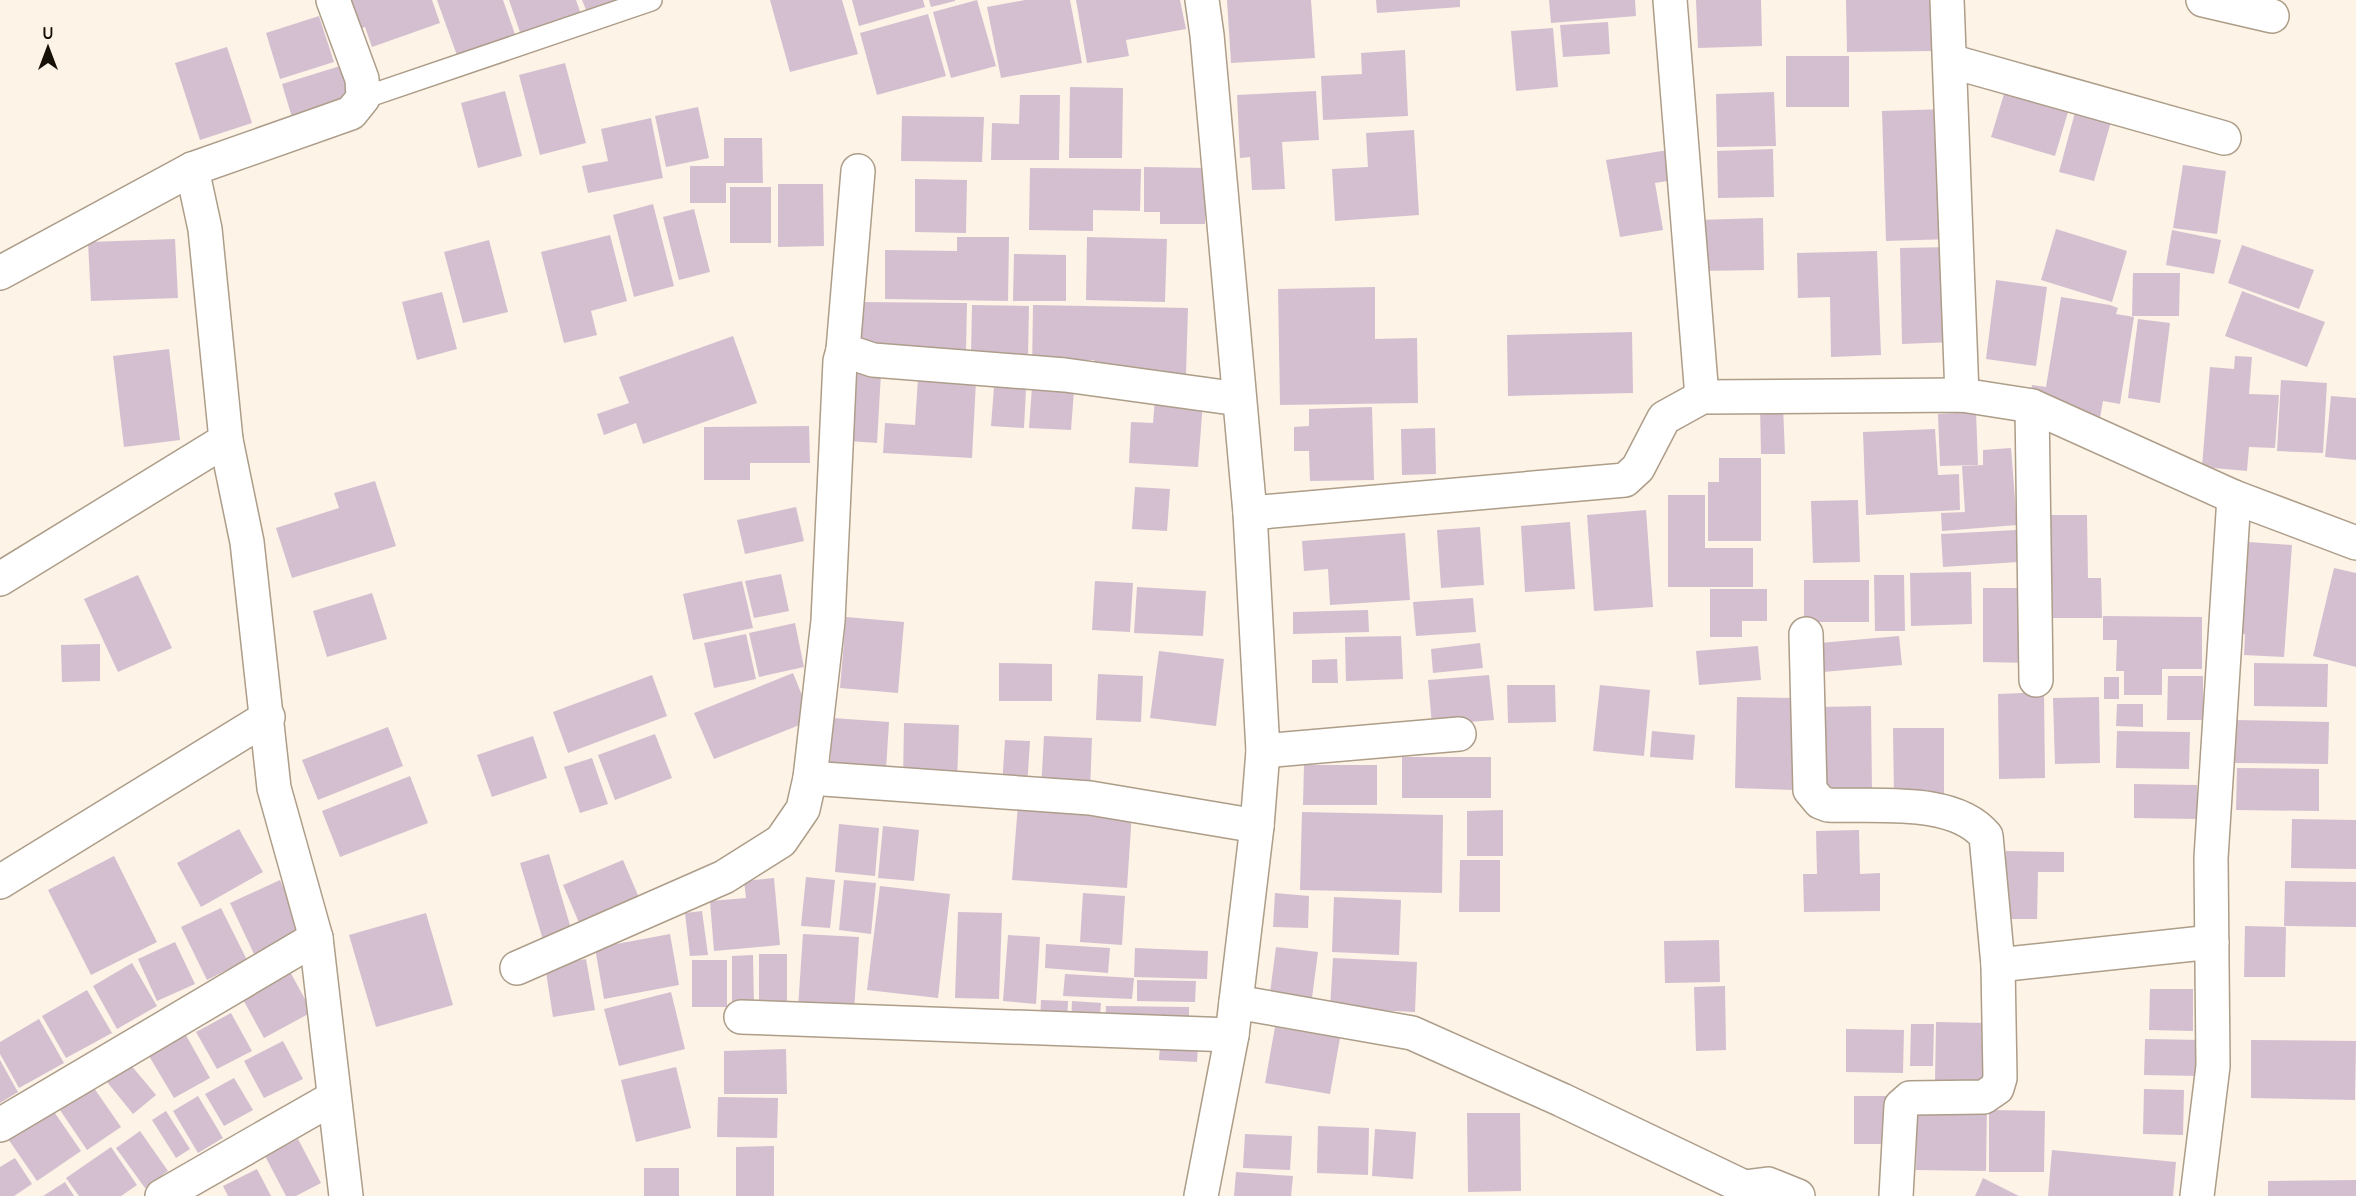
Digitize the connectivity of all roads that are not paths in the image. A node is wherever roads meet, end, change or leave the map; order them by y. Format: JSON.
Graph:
{"nodes":[{"id":1,"x":333,"y":0,"type":"edge"},
{"id":2,"x":651,"y":0,"type":"edge"},
{"id":3,"x":1202,"y":0,"type":"edge"},
{"id":4,"x":1670,"y":0,"type":"edge"},
{"id":5,"x":1947,"y":0,"type":"edge"},
{"id":6,"x":2204,"y":0,"type":"edge"},
{"id":7,"x":2272,"y":16,"type":"dead end"},
{"id":8,"x":1950,"y":61,"type":"junction"},
{"id":9,"x":363,"y":98,"type":"junction"},
{"id":10,"x":2224,"y":138,"type":"dead end"},
{"id":11,"x":192,"y":170,"type":"junction"},
{"id":12,"x":858,"y":171,"type":"dead end"},
{"id":13,"x":0,"y":273,"type":"edge"},
{"id":14,"x":843,"y":350,"type":"junction"},
{"id":15,"x":1962,"y":395,"type":"junction"},
{"id":16,"x":1702,"y":397,"type":"junction"},
{"id":17,"x":1239,"y":399,"type":"junction"},
{"id":18,"x":2032,"y":406,"type":"junction"},
{"id":19,"x":226,"y":440,"type":"junction"},
{"id":20,"x":2234,"y":497,"type":"junction"},
{"id":21,"x":1250,"y":513,"type":"junction"},
{"id":22,"x":2356,"y":543,"type":"edge"},
{"id":23,"x":0,"y":579,"type":"edge"},
{"id":24,"x":1806,"y":634,"type":"dead end"},
{"id":25,"x":2036,"y":680,"type":"dead end"},
{"id":26,"x":268,"y":717,"type":"junction"},
{"id":27,"x":1459,"y":734,"type":"dead end"},
{"id":28,"x":1263,"y":751,"type":"junction"},
{"id":29,"x":810,"y":778,"type":"junction"},
{"id":30,"x":1257,"y":826,"type":"junction"},
{"id":31,"x":0,"y":882,"type":"edge"},
{"id":32,"x":316,"y":938,"type":"junction"},
{"id":33,"x":2212,"y":942,"type":"junction"},
{"id":34,"x":1998,"y":965,"type":"junction"},
{"id":35,"x":517,"y":968,"type":"dead end"},
{"id":36,"x":1236,"y":1002,"type":"junction"},
{"id":37,"x":741,"y":1017,"type":"dead end"},
{"id":38,"x":1232,"y":1035,"type":"junction"},
{"id":39,"x":333,"y":1098,"type":"junction"},
{"id":40,"x":0,"y":1125,"type":"edge"},
{"id":41,"x":1746,"y":1191,"type":"edge"},
{"id":42,"x":162,"y":1196,"type":"edge"},
{"id":43,"x":346,"y":1196,"type":"edge"},
{"id":44,"x":1201,"y":1196,"type":"edge"},
{"id":45,"x":1798,"y":1196,"type":"edge"},
{"id":46,"x":1896,"y":1196,"type":"edge"},
{"id":47,"x":2197,"y":1196,"type":"edge"}],
"edges":[{"from":1,"to":9,"type":"street"},
{"from":2,"to":9,"type":"lane"},
{"from":3,"to":17,"type":"street"},
{"from":4,"to":16,"type":"street"},
{"from":5,"to":8,"type":"street"},
{"from":6,"to":7,"type":"street"},
{"from":8,"to":10,"type":"street"},
{"from":8,"to":15,"type":"street"},
{"from":9,"to":11,"type":"street"},
{"from":11,"to":13,"type":"street"},
{"from":11,"to":19,"type":"street"},
{"from":12,"to":14,"type":"street"},
{"from":14,"to":17,"type":"street"},
{"from":14,"to":29,"type":"street"},
{"from":15,"to":16,"type":"street"},
{"from":15,"to":18,"type":"street"},
{"from":16,"to":21,"type":"street"},
{"from":17,"to":21,"type":"street"},
{"from":18,"to":20,"type":"street"},
{"from":18,"to":25,"type":"street"},
{"from":19,"to":23,"type":"street"},
{"from":19,"to":26,"type":"street"},
{"from":20,"to":22,"type":"street"},
{"from":20,"to":33,"type":"street"},
{"from":21,"to":28,"type":"street"},
{"from":24,"to":34,"type":"street"},
{"from":26,"to":31,"type":"street"},
{"from":26,"to":32,"type":"street"},
{"from":27,"to":28,"type":"street"},
{"from":28,"to":30,"type":"street"},
{"from":29,"to":30,"type":"street"},
{"from":29,"to":35,"type":"street"},
{"from":30,"to":36,"type":"street"},
{"from":32,"to":39,"type":"street"},
{"from":32,"to":40,"type":"street"},
{"from":33,"to":34,"type":"street"},
{"from":33,"to":47,"type":"street"},
{"from":34,"to":46,"type":"street"},
{"from":36,"to":38,"type":"street"},
{"from":36,"to":41,"type":"street"},
{"from":37,"to":38,"type":"street"},
{"from":38,"to":44,"type":"street"},
{"from":39,"to":42,"type":"street"},
{"from":39,"to":43,"type":"street"},
{"from":41,"to":45,"type":"street"}]}
